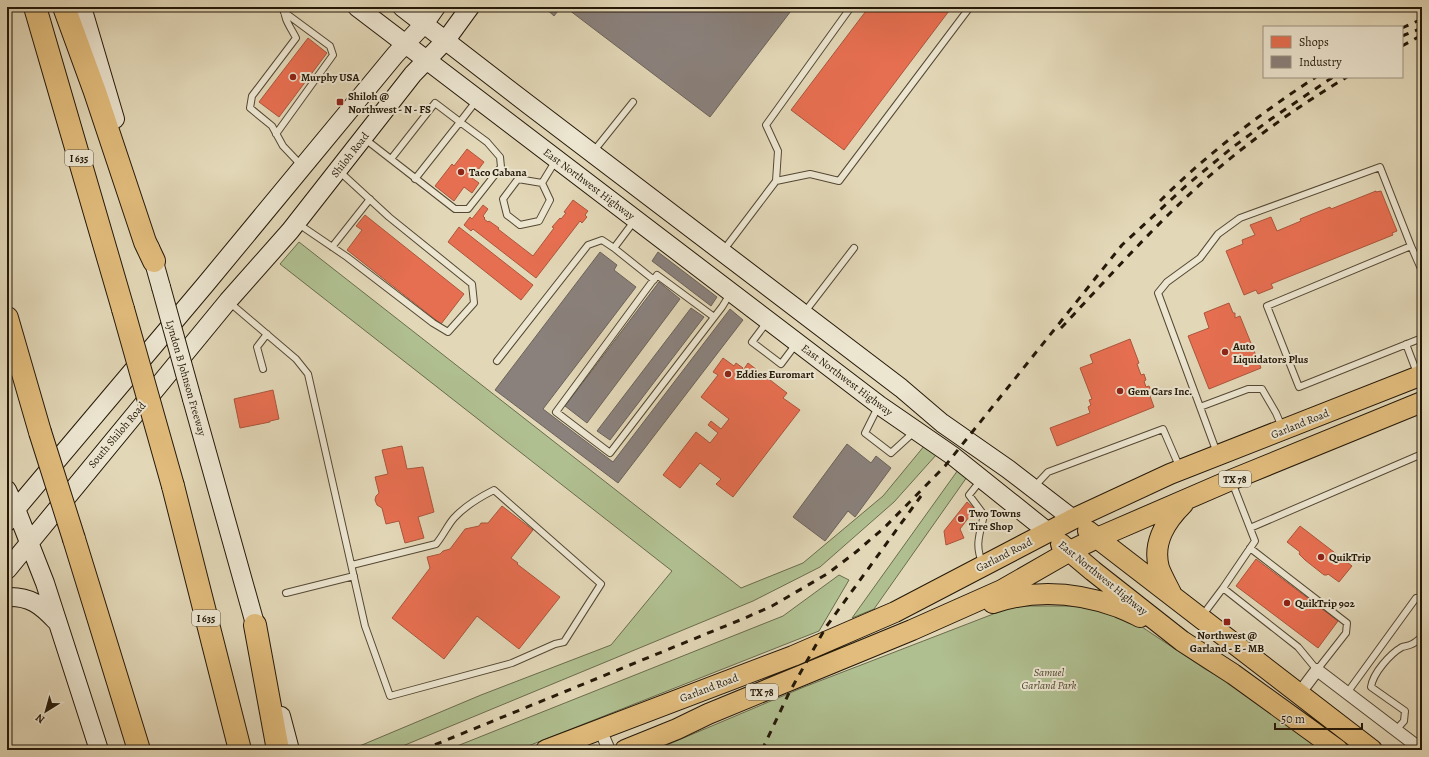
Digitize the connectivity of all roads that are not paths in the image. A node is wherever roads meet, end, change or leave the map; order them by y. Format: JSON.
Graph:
{"nodes":[{"id":1,"x":35,"y":7,"type":"edge"},
{"id":2,"x":64,"y":7,"type":"edge"},
{"id":3,"x":82,"y":7,"type":"edge"},
{"id":4,"x":357,"y":7,"type":"edge"},
{"id":5,"x":402,"y":7,"type":"edge"},
{"id":6,"x":436,"y":7,"type":"edge"},
{"id":7,"x":470,"y":7,"type":"edge"},
{"id":8,"x":851,"y":7,"type":"edge"},
{"id":9,"x":970,"y":7,"type":"edge"},
{"id":10,"x":284,"y":9,"type":"edge"},
{"id":11,"x":424,"y":24,"type":"junction"},
{"id":12,"x":446,"y":40,"type":"junction"},
{"id":13,"x":406,"y":44,"type":"junction"},
{"id":14,"x":427,"y":60,"type":"junction"},
{"id":15,"x":478,"y":99,"type":"junction"},
{"id":16,"x":633,"y":102,"type":"dead end"},
{"id":17,"x":460,"y":122,"type":"junction"},
{"id":18,"x":276,"y":134,"type":"junction"},
{"id":19,"x":363,"y":138,"type":"junction"},
{"id":20,"x":592,"y":154,"type":"junction"},
{"id":21,"x":391,"y":159,"type":"junction"},
{"id":22,"x":556,"y":159,"type":"junction"},
{"id":23,"x":302,"y":166,"type":"junction"},
{"id":24,"x":337,"y":170,"type":"junction"},
{"id":25,"x":416,"y":178,"type":"junction"},
{"id":26,"x":776,"y":182,"type":"junction"},
{"id":27,"x":542,"y":183,"type":"junction"},
{"id":28,"x":651,"y":198,"type":"junction"},
{"id":29,"x":370,"y":199,"type":"junction"},
{"id":30,"x":636,"y":220,"type":"junction"},
{"id":31,"x":296,"y":222,"type":"junction"},
{"id":32,"x":1411,"y":246,"type":"junction"},
{"id":33,"x":332,"y":247,"type":"junction"},
{"id":34,"x":614,"y":248,"type":"junction"},
{"id":35,"x":854,"y":248,"type":"dead end"},
{"id":36,"x":722,"y":252,"type":"junction"},
{"id":37,"x":154,"y":261,"type":"junction"},
{"id":38,"x":1422,"y":271,"type":"edge"},
{"id":39,"x":654,"y":280,"type":"junction"},
{"id":40,"x":205,"y":285,"type":"junction"},
{"id":41,"x":731,"y":292,"type":"junction"},
{"id":42,"x":228,"y":301,"type":"junction"},
{"id":43,"x":714,"y":317,"type":"junction"},
{"id":44,"x":7,"y":318,"type":"edge"},
{"id":45,"x":808,"y":318,"type":"junction"},
{"id":46,"x":768,"y":320,"type":"junction"},
{"id":47,"x":267,"y":334,"type":"junction"},
{"id":48,"x":1422,"y":338,"type":"edge"},
{"id":49,"x":797,"y":342,"type":"junction"},
{"id":50,"x":1406,"y":344,"type":"junction"},
{"id":51,"x":497,"y":361,"type":"dead end"},
{"id":52,"x":7,"y":367,"type":"edge"},
{"id":53,"x":263,"y":369,"type":"dead end"},
{"id":54,"x":1421,"y":379,"type":"edge"},
{"id":55,"x":31,"y":402,"type":"junction"},
{"id":56,"x":1422,"y":402,"type":"edge"},
{"id":57,"x":879,"y":405,"type":"junction"},
{"id":58,"x":1200,"y":407,"type":"junction"},
{"id":59,"x":1284,"y":430,"type":"junction"},
{"id":60,"x":916,"y":431,"type":"junction"},
{"id":61,"x":1422,"y":454,"type":"edge"},
{"id":62,"x":1218,"y":456,"type":"junction"},
{"id":63,"x":1181,"y":470,"type":"junction"},
{"id":64,"x":982,"y":479,"type":"junction"},
{"id":65,"x":1231,"y":480,"type":"junction"},
{"id":66,"x":1033,"y":489,"type":"junction"},
{"id":67,"x":7,"y":490,"type":"edge"},
{"id":68,"x":1186,"y":500,"type":"junction"},
{"id":69,"x":12,"y":516,"type":"edge"},
{"id":70,"x":1073,"y":519,"type":"junction"},
{"id":71,"x":1250,"y":528,"type":"junction"},
{"id":72,"x":1048,"y":532,"type":"junction"},
{"id":73,"x":1097,"y":538,"type":"junction"},
{"id":74,"x":29,"y":542,"type":"junction"},
{"id":75,"x":1250,"y":548,"type":"junction"},
{"id":76,"x":1070,"y":551,"type":"junction"},
{"id":77,"x":352,"y":565,"type":"junction"},
{"id":78,"x":984,"y":565,"type":"junction"},
{"id":79,"x":7,"y":570,"type":"edge"},
{"id":80,"x":354,"y":576,"type":"junction"},
{"id":81,"x":1222,"y":588,"type":"junction"},
{"id":82,"x":286,"y":593,"type":"dead end"},
{"id":83,"x":1172,"y":595,"type":"junction"},
{"id":84,"x":7,"y":597,"type":"edge"},
{"id":85,"x":1422,"y":597,"type":"edge"},
{"id":86,"x":1201,"y":617,"type":"junction"},
{"id":87,"x":58,"y":624,"type":"junction"},
{"id":88,"x":255,"y":624,"type":"joint"},
{"id":89,"x":912,"y":630,"type":"junction"},
{"id":90,"x":1422,"y":637,"type":"edge"},
{"id":91,"x":1182,"y":641,"type":"junction"},
{"id":92,"x":1317,"y":670,"type":"junction"},
{"id":93,"x":1347,"y":693,"type":"junction"},
{"id":94,"x":1299,"y":694,"type":"junction"},
{"id":95,"x":1396,"y":730,"type":"junction"},
{"id":96,"x":593,"y":731,"type":"junction"},
{"id":97,"x":282,"y":747,"type":"edge"},
{"id":98,"x":1419,"y":749,"type":"edge"},
{"id":99,"x":99,"y":750,"type":"edge"},
{"id":100,"x":139,"y":750,"type":"edge"},
{"id":101,"x":240,"y":750,"type":"edge"},
{"id":102,"x":546,"y":750,"type":"edge"},
{"id":103,"x":608,"y":750,"type":"edge"},
{"id":104,"x":625,"y":750,"type":"edge"},
{"id":105,"x":1338,"y":750,"type":"edge"},
{"id":106,"x":1372,"y":750,"type":"edge"}],
"edges":[{"from":1,"to":101,"type":"highway","number":"I 635","bridge":true},
{"from":2,"to":37,"type":"highway"},
{"from":3,"to":37,"type":"main road","name":"Lyndon B Johnson Freeway"},
{"from":4,"to":13,"type":"main road","name":"East Northwest Highway"},
{"from":5,"to":11,"type":"main road"},
{"from":6,"to":11,"type":"main road"},
{"from":7,"to":12,"type":"main road","name":"Shiloh Road"},
{"from":8,"to":26,"type":"lane"},
{"from":9,"to":26,"type":"lane"},
{"from":10,"to":18,"type":"lane"},
{"from":10,"to":18,"type":"lane"},
{"from":11,"to":12,"type":"main road"},
{"from":11,"to":13,"type":"main road"},
{"from":12,"to":14,"type":"main road","name":"Shiloh Road"},
{"from":12,"to":20,"type":"main road"},
{"from":13,"to":14,"type":"main road","name":"East Northwest Highway"},
{"from":13,"to":23,"type":"main road"},
{"from":14,"to":15,"type":"main road","name":"East Northwest Highway"},
{"from":14,"to":19,"type":"main road","name":"Shiloh Road"},
{"from":15,"to":17,"type":"lane"},
{"from":15,"to":22,"type":"main road","name":"East Northwest Highway"},
{"from":16,"to":20,"type":"lane"},
{"from":17,"to":21,"type":"lane"},
{"from":17,"to":25,"type":"lane"},
{"from":17,"to":25,"type":"lane"},
{"from":18,"to":23,"type":"lane"},
{"from":19,"to":21,"type":"lane"},
{"from":19,"to":24,"type":"main road","name":"Shiloh Road"},
{"from":20,"to":28,"type":"main road"},
{"from":21,"to":25,"type":"lane"},
{"from":22,"to":27,"type":"lane"},
{"from":22,"to":30,"type":"main road","name":"East Northwest Highway"},
{"from":23,"to":40,"type":"main road"},
{"from":24,"to":29,"type":"lane"},
{"from":24,"to":31,"type":"main road","name":"Shiloh Road"},
{"from":26,"to":36,"type":"lane"},
{"from":27,"to":27,"type":"lane"},
{"from":28,"to":30,"type":"main road"},
{"from":28,"to":36,"type":"main road"},
{"from":29,"to":33,"type":"lane"},
{"from":29,"to":33,"type":"lane"},
{"from":30,"to":34,"type":"lane"},
{"from":30,"to":41,"type":"main road","name":"East Northwest Highway"},
{"from":31,"to":33,"type":"lane"},
{"from":31,"to":42,"type":"main road","name":"Shiloh Road"},
{"from":32,"to":38,"type":"lane"},
{"from":32,"to":50,"type":"lane"},
{"from":32,"to":58,"type":"lane"},
{"from":34,"to":39,"type":"lane"},
{"from":34,"to":51,"type":"lane"},
{"from":35,"to":45,"type":"lane"},
{"from":36,"to":45,"type":"main road"},
{"from":37,"to":88,"type":"main road","name":"Lyndon B Johnson Freeway","bridge":true},
{"from":39,"to":43,"type":"lane"},
{"from":39,"to":43,"type":"lane"},
{"from":40,"to":42,"type":"main road"},
{"from":40,"to":69,"type":"main road"},
{"from":41,"to":43,"type":"lane"},
{"from":41,"to":46,"type":"main road","name":"East Northwest Highway"},
{"from":42,"to":47,"type":"lane"},
{"from":42,"to":74,"type":"main road","name":"South Shiloh Road"},
{"from":44,"to":55,"type":"highway"},
{"from":45,"to":49,"type":"main road"},
{"from":45,"to":66,"type":"main road"},
{"from":46,"to":49,"type":"main road","name":"East Northwest Highway"},
{"from":46,"to":49,"type":"lane"},
{"from":47,"to":53,"type":"lane"},
{"from":47,"to":77,"type":"lane"},
{"from":48,"to":50,"type":"lane"},
{"from":49,"to":57,"type":"main road","name":"East Northwest Highway"},
{"from":50,"to":54,"type":"lane"},
{"from":52,"to":55,"type":"highway"},
{"from":54,"to":59,"type":"main road","name":"Garland Road","number":"TX 78"},
{"from":55,"to":100,"type":"highway","bridge":true},
{"from":56,"to":65,"type":"main road","name":"Garland Road","number":"TX 78"},
{"from":57,"to":60,"type":"main road","name":"East Northwest Highway"},
{"from":57,"to":60,"type":"lane"},
{"from":58,"to":59,"type":"lane"},
{"from":58,"to":62,"type":"lane"},
{"from":59,"to":62,"type":"main road","name":"Garland Road","number":"TX 78"},
{"from":60,"to":64,"type":"main road","name":"East Northwest Highway"},
{"from":61,"to":71,"type":"lane"},
{"from":62,"to":63,"type":"main road","name":"Garland Road","number":"TX 78"},
{"from":63,"to":66,"type":"lane"},
{"from":63,"to":70,"type":"main road","name":"Garland Road","number":"TX 78"},
{"from":64,"to":72,"type":"main road","name":"East Northwest Highway"},
{"from":64,"to":78,"type":"lane"},
{"from":65,"to":68,"type":"main road","name":"Garland Road","number":"TX 78"},
{"from":65,"to":71,"type":"lane"},
{"from":66,"to":70,"type":"main road"},
{"from":67,"to":69,"type":"main road"},
{"from":68,"to":73,"type":"main road","name":"Garland Road","number":"TX 78"},
{"from":68,"to":83,"type":"main road"},
{"from":69,"to":74,"type":"main road"},
{"from":70,"to":72,"type":"main road","name":"Garland Road","number":"TX 78"},
{"from":70,"to":73,"type":"main road"},
{"from":71,"to":75,"type":"lane"},
{"from":72,"to":76,"type":"main road","name":"East Northwest Highway"},
{"from":72,"to":78,"type":"main road","name":"Garland Road","number":"TX 78"},
{"from":73,"to":76,"type":"main road","name":"Garland Road","number":"TX 78"},
{"from":73,"to":83,"type":"main road"},
{"from":74,"to":79,"type":"main road","name":"South Shiloh Road"},
{"from":74,"to":87,"type":"main road"},
{"from":75,"to":81,"type":"lane"},
{"from":75,"to":92,"type":"lane"},
{"from":76,"to":89,"type":"main road","name":"Garland Road","number":"TX 78"},
{"from":76,"to":91,"type":"main road","name":"East Northwest Highway"},
{"from":77,"to":80,"type":"lane"},
{"from":77,"to":80,"type":"lane"},
{"from":78,"to":96,"type":"main road","name":"Garland Road","number":"TX 78"},
{"from":80,"to":82,"type":"lane"},
{"from":81,"to":86,"type":"lane"},
{"from":81,"to":92,"type":"lane"},
{"from":83,"to":86,"type":"main road"},
{"from":84,"to":87,"type":"main road"},
{"from":85,"to":93,"type":"lane"},
{"from":86,"to":94,"type":"main road"},
{"from":87,"to":99,"type":"main road"},
{"from":88,"to":97,"type":"highway"},
{"from":89,"to":91,"type":"main road"},
{"from":89,"to":104,"type":"main road","name":"Garland Road","number":"TX 78"},
{"from":90,"to":95,"type":"lane"},
{"from":91,"to":105,"type":"main road","name":"East Northwest Highway"},
{"from":92,"to":93,"type":"street"},
{"from":92,"to":94,"type":"street"},
{"from":93,"to":95,"type":"street"},
{"from":94,"to":106,"type":"main road"},
{"from":95,"to":98,"type":"street"},
{"from":96,"to":102,"type":"main road","number":"TX 78"},
{"from":96,"to":103,"type":"street"}]}
